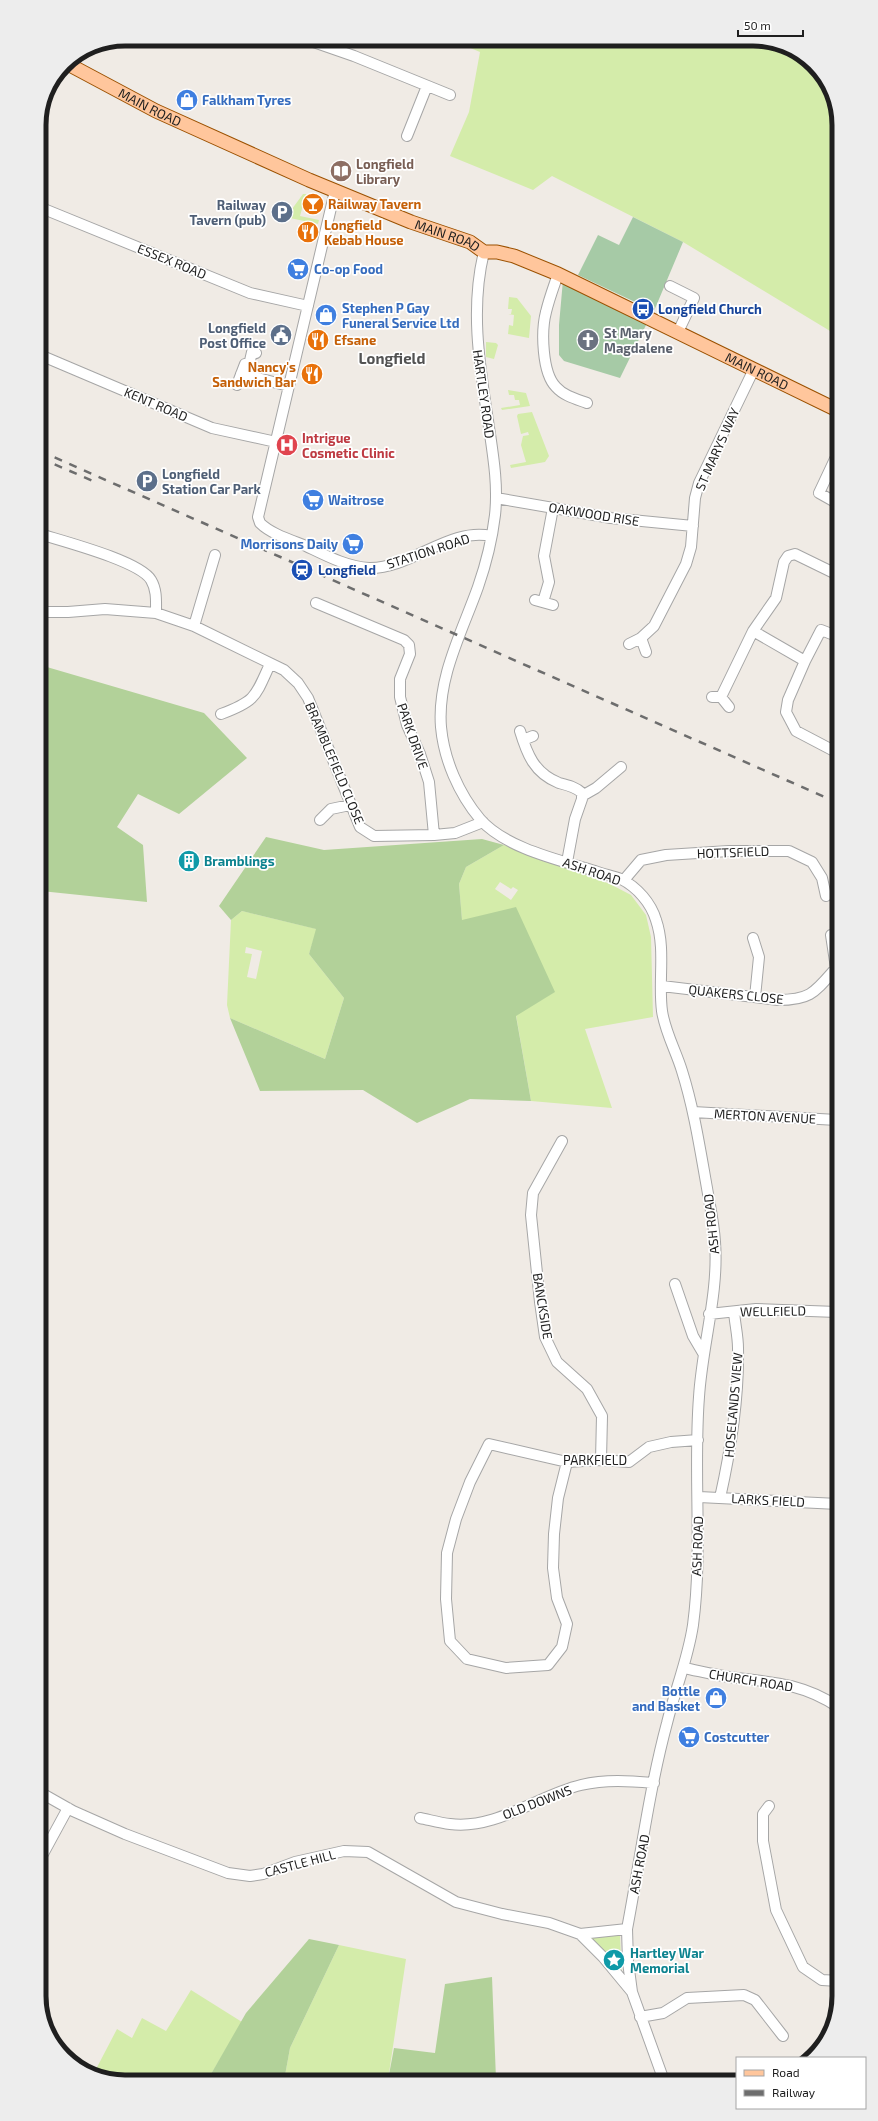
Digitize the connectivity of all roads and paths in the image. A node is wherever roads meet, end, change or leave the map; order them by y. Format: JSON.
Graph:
{"nodes":[{"id":1,"x":325,"y":46,"type":"edge"},
{"id":2,"x":72,"y":66,"type":"edge"},
{"id":3,"x":427,"y":86,"type":"junction"},
{"id":4,"x":450,"y":95,"type":"dead end"},
{"id":5,"x":407,"y":136,"type":"dead end"},
{"id":6,"x":335,"y":191,"type":"junction"},
{"id":7,"x":46,"y":210,"type":"edge"},
{"id":8,"x":484,"y":252,"type":"junction"},
{"id":9,"x":558,"y":274,"type":"junction"},
{"id":10,"x":670,"y":286,"type":"dead end"},
{"id":11,"x":308,"y":306,"type":"junction"},
{"id":12,"x":678,"y":332,"type":"junction"},
{"id":13,"x":256,"y":353,"type":"dead end"},
{"id":14,"x":46,"y":358,"type":"edge"},
{"id":15,"x":754,"y":369,"type":"junction"},
{"id":16,"x":241,"y":374,"type":"junction"},
{"id":17,"x":237,"y":385,"type":"dead end"},
{"id":18,"x":289,"y":386,"type":"junction"},
{"id":19,"x":587,"y":403,"type":"dead end"},
{"id":20,"x":832,"y":408,"type":"edge"},
{"id":21,"x":276,"y":442,"type":"junction"},
{"id":22,"x":832,"y":465,"type":"edge"},
{"id":23,"x":496,"y":498,"type":"junction"},
{"id":24,"x":832,"y":500,"type":"edge"},
{"id":25,"x":553,"y":508,"type":"junction"},
{"id":26,"x":693,"y":526,"type":"junction"},
{"id":27,"x":46,"y":536,"type":"edge"},
{"id":28,"x":492,"y":536,"type":"junction"},
{"id":29,"x":215,"y":555,"type":"dead end"},
{"id":30,"x":832,"y":572,"type":"edge"},
{"id":31,"x":316,"y":602,"type":"dead end"},
{"id":32,"x":544,"y":603,"type":"dead end"},
{"id":33,"x":46,"y":612,"type":"edge"},
{"id":34,"x":156,"y":613,"type":"junction"},
{"id":35,"x":194,"y":626,"type":"junction"},
{"id":36,"x":753,"y":631,"type":"junction"},
{"id":37,"x":832,"y":634,"type":"edge"},
{"id":38,"x":641,"y":638,"type":"junction"},
{"id":39,"x":629,"y":644,"type":"dead end"},
{"id":40,"x":646,"y":652,"type":"dead end"},
{"id":41,"x":805,"y":661,"type":"junction"},
{"id":42,"x":270,"y":664,"type":"junction"},
{"id":43,"x":729,"y":707,"type":"dead end"},
{"id":44,"x":221,"y":714,"type":"dead end"},
{"id":45,"x":533,"y":736,"type":"dead end"},
{"id":46,"x":832,"y":750,"type":"edge"},
{"id":47,"x":621,"y":767,"type":"dead end"},
{"id":48,"x":582,"y":796,"type":"junction"},
{"id":49,"x":350,"y":804,"type":"junction"},
{"id":50,"x":320,"y":820,"type":"dead end"},
{"id":51,"x":483,"y":822,"type":"junction"},
{"id":52,"x":434,"y":835,"type":"junction"},
{"id":53,"x":567,"y":862,"type":"junction"},
{"id":54,"x":624,"y":880,"type":"junction"},
{"id":55,"x":826,"y":896,"type":"dead end"},
{"id":56,"x":831,"y":935,"type":"dead end"},
{"id":57,"x":752,"y":938,"type":"dead end"},
{"id":58,"x":832,"y":942,"type":"edge"},
{"id":59,"x":832,"y":973,"type":"edge"},
{"id":60,"x":662,"y":986,"type":"junction"},
{"id":61,"x":755,"y":997,"type":"junction"},
{"id":62,"x":693,"y":1112,"type":"junction"},
{"id":63,"x":832,"y":1120,"type":"edge"},
{"id":64,"x":562,"y":1141,"type":"dead end"},
{"id":65,"x":675,"y":1284,"type":"dead end"},
{"id":66,"x":734,"y":1312,"type":"junction"},
{"id":67,"x":832,"y":1312,"type":"edge"},
{"id":68,"x":710,"y":1314,"type":"junction"},
{"id":69,"x":703,"y":1353,"type":"junction"},
{"id":70,"x":698,"y":1440,"type":"junction"},
{"id":71,"x":601,"y":1460,"type":"junction"},
{"id":72,"x":567,"y":1462,"type":"junction"},
{"id":73,"x":699,"y":1497,"type":"junction"},
{"id":74,"x":720,"y":1498,"type":"junction"},
{"id":75,"x":832,"y":1504,"type":"edge"},
{"id":76,"x":684,"y":1668,"type":"junction"},
{"id":77,"x":832,"y":1704,"type":"edge"},
{"id":78,"x":654,"y":1783,"type":"junction"},
{"id":79,"x":46,"y":1796,"type":"edge"},
{"id":80,"x":769,"y":1806,"type":"dead end"},
{"id":81,"x":68,"y":1808,"type":"junction"},
{"id":82,"x":420,"y":1818,"type":"dead end"},
{"id":83,"x":46,"y":1848,"type":"edge"},
{"id":84,"x":627,"y":1929,"type":"junction"},
{"id":85,"x":580,"y":1934,"type":"junction"},
{"id":86,"x":832,"y":1981,"type":"edge"},
{"id":87,"x":632,"y":1992,"type":"junction"},
{"id":88,"x":640,"y":2017,"type":"junction"},
{"id":89,"x":783,"y":2036,"type":"dead end"},
{"id":90,"x":662,"y":2075,"type":"edge"}],
"edges":[{"from":1,"to":3,"type":"street"},
{"from":2,"to":6,"type":"main road","name":"MAIN ROAD"},
{"from":3,"to":4,"type":"street"},
{"from":3,"to":5,"type":"street"},
{"from":6,"to":8,"type":"main road","name":"MAIN ROAD"},
{"from":6,"to":11,"type":"street","name":"STATION ROAD"},
{"from":7,"to":11,"type":"street","name":"ESSEX ROAD"},
{"from":8,"to":9,"type":"main road","name":"MAIN ROAD"},
{"from":8,"to":23,"type":"street","name":"HARTLEY ROAD"},
{"from":9,"to":12,"type":"main road","name":"MAIN ROAD"},
{"from":9,"to":19,"type":"street"},
{"from":10,"to":12,"type":"street"},
{"from":11,"to":18,"type":"street","name":"STATION ROAD"},
{"from":12,"to":15,"type":"main road","name":"MAIN ROAD"},
{"from":13,"to":16,"type":"street"},
{"from":14,"to":21,"type":"street","name":"KENT ROAD"},
{"from":15,"to":20,"type":"main road","name":"MAIN ROAD"},
{"from":15,"to":26,"type":"street","name":"ST MARYS WAY"},
{"from":16,"to":17,"type":"street"},
{"from":16,"to":18,"type":"street"},
{"from":18,"to":21,"type":"street","name":"STATION ROAD"},
{"from":21,"to":28,"type":"street","name":"STATION ROAD"},
{"from":22,"to":24,"type":"street"},
{"from":23,"to":25,"type":"street","name":"OAKWOOD RISE"},
{"from":23,"to":28,"type":"street","name":"HARTLEY ROAD"},
{"from":25,"to":26,"type":"street","name":"OAKWOOD RISE"},
{"from":25,"to":32,"type":"street"},
{"from":26,"to":38,"type":"street","name":"ST MARYS WAY"},
{"from":27,"to":34,"type":"street"},
{"from":28,"to":51,"type":"street","name":"ASH ROAD"},
{"from":29,"to":35,"type":"street"},
{"from":30,"to":36,"type":"street"},
{"from":31,"to":52,"type":"street","name":"PARK DRIVE"},
{"from":33,"to":34,"type":"street","name":"BRAMBLEFIELD CLOSE"},
{"from":34,"to":35,"type":"street","name":"BRAMBLEFIELD CLOSE"},
{"from":35,"to":42,"type":"street","name":"BRAMBLEFIELD CLOSE"},
{"from":36,"to":41,"type":"street"},
{"from":36,"to":43,"type":"street"},
{"from":37,"to":41,"type":"street"},
{"from":38,"to":39,"type":"street","name":"ST MARYS WAY"},
{"from":38,"to":40,"type":"street"},
{"from":41,"to":46,"type":"street"},
{"from":42,"to":44,"type":"street"},
{"from":42,"to":49,"type":"street","name":"BRAMBLEFIELD CLOSE"},
{"from":45,"to":48,"type":"street"},
{"from":47,"to":48,"type":"street"},
{"from":48,"to":53,"type":"street"},
{"from":49,"to":50,"type":"street"},
{"from":49,"to":52,"type":"street","name":"BRAMBLEFIELD CLOSE"},
{"from":51,"to":52,"type":"street","name":"BRAMBLEFIELD CLOSE"},
{"from":51,"to":53,"type":"street","name":"ASH ROAD"},
{"from":53,"to":54,"type":"street","name":"ASH ROAD"},
{"from":54,"to":55,"type":"street","name":"HOTTSFIELD"},
{"from":54,"to":60,"type":"street","name":"ASH ROAD"},
{"from":56,"to":58,"type":"street","name":"QUAKERS CLOSE"},
{"from":57,"to":61,"type":"street"},
{"from":59,"to":61,"type":"street","name":"QUAKERS CLOSE"},
{"from":60,"to":61,"type":"street","name":"QUAKERS CLOSE"},
{"from":60,"to":62,"type":"street","name":"ASH ROAD"},
{"from":62,"to":63,"type":"street","name":"MERTON AVENUE"},
{"from":62,"to":68,"type":"street","name":"ASH ROAD"},
{"from":64,"to":71,"type":"street","name":"BANCKSIDE"},
{"from":65,"to":69,"type":"street"},
{"from":66,"to":67,"type":"street","name":"WELLFIELD"},
{"from":66,"to":68,"type":"street","name":"WELLFIELD"},
{"from":66,"to":74,"type":"street","name":"HOSELANDS VIEW"},
{"from":68,"to":69,"type":"street","name":"ASH ROAD"},
{"from":69,"to":70,"type":"street","name":"ASH ROAD"},
{"from":70,"to":71,"type":"street","name":"PARKFIELD"},
{"from":70,"to":73,"type":"street","name":"ASH ROAD"},
{"from":71,"to":72,"type":"street","name":"PARKFIELD"},
{"from":72,"to":72,"type":"street","name":"PARKFIELD"},
{"from":73,"to":74,"type":"street","name":"LARKS FIELD"},
{"from":73,"to":76,"type":"street","name":"ASH ROAD"},
{"from":74,"to":75,"type":"street","name":"LARKS FIELD"},
{"from":76,"to":77,"type":"street","name":"CHURCH ROAD"},
{"from":76,"to":78,"type":"street","name":"ASH ROAD"},
{"from":78,"to":82,"type":"street","name":"OLD DOWNS"},
{"from":78,"to":84,"type":"street","name":"ASH ROAD"},
{"from":79,"to":81,"type":"street","name":"CASTLE HILL"},
{"from":80,"to":86,"type":"street"},
{"from":81,"to":83,"type":"street"},
{"from":81,"to":85,"type":"street","name":"CASTLE HILL"},
{"from":84,"to":85,"type":"street","name":"CASTLE HILL"},
{"from":84,"to":87,"type":"street","name":"ASH ROAD"},
{"from":85,"to":87,"type":"street","name":"CASTLE HILL"},
{"from":87,"to":88,"type":"street","name":"ASH ROAD"},
{"from":88,"to":89,"type":"street"},
{"from":88,"to":90,"type":"street","name":"ASH ROAD"}]}
